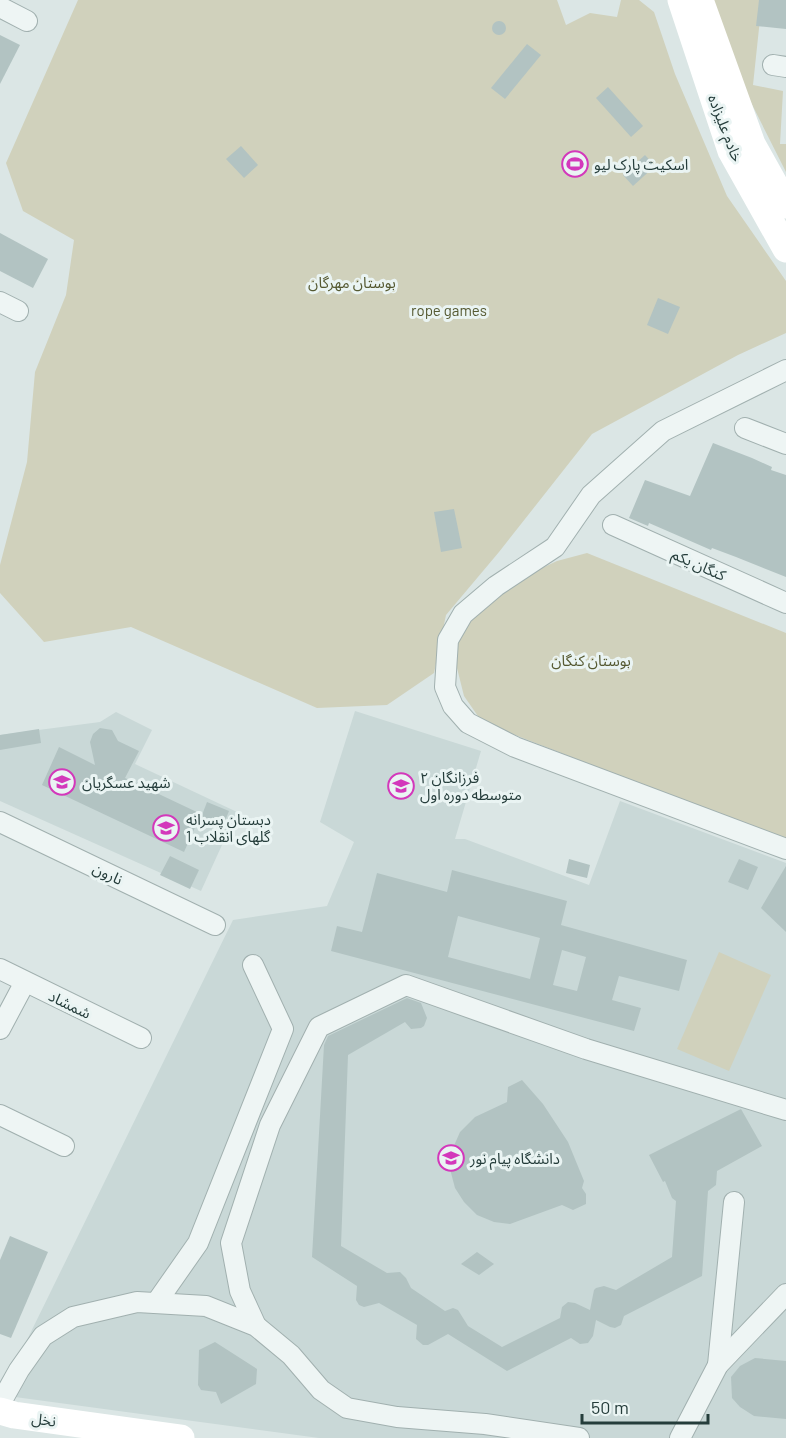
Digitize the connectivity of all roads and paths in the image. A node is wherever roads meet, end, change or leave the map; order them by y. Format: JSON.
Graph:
{"nodes":[{"id":1,"x":681,"y":0,"type":"edge"},
{"id":2,"x":700,"y":0,"type":"edge"},
{"id":3,"x":0,"y":8,"type":"edge"},
{"id":4,"x":27,"y":21,"type":"dead end"},
{"id":5,"x":786,"y":205,"type":"edge"},
{"id":6,"x":786,"y":249,"type":"edge"},
{"id":7,"x":0,"y":302,"type":"edge"},
{"id":8,"x":18,"y":311,"type":"dead end"},
{"id":9,"x":786,"y":370,"type":"edge"},
{"id":10,"x":745,"y":428,"type":"dead end"},
{"id":11,"x":786,"y":444,"type":"edge"},
{"id":12,"x":613,"y":525,"type":"dead end"},
{"id":13,"x":786,"y":603,"type":"edge"},
{"id":14,"x":0,"y":822,"type":"edge"},
{"id":15,"x":786,"y":849,"type":"edge"},
{"id":16,"x":215,"y":925,"type":"dead end"},
{"id":17,"x":253,"y":965,"type":"dead end"},
{"id":18,"x":0,"y":969,"type":"edge"},
{"id":19,"x":25,"y":982,"type":"junction"},
{"id":20,"x":0,"y":1029,"type":"edge"},
{"id":21,"x":141,"y":1038,"type":"dead end"},
{"id":22,"x":786,"y":1093,"type":"edge"},
{"id":23,"x":766,"y":1104,"type":"junction"},
{"id":24,"x":786,"y":1110,"type":"edge"},
{"id":25,"x":0,"y":1115,"type":"edge"},
{"id":26,"x":64,"y":1146,"type":"dead end"},
{"id":27,"x":734,"y":1202,"type":"dead end"},
{"id":28,"x":786,"y":1294,"type":"edge"},
{"id":29,"x":156,"y":1303,"type":"junction"},
{"id":30,"x":256,"y":1326,"type":"junction"},
{"id":31,"x":718,"y":1365,"type":"junction"},
{"id":32,"x":4,"y":1415,"type":"edge"},
{"id":33,"x":181,"y":1438,"type":"edge"},
{"id":34,"x":579,"y":1438,"type":"edge"},
{"id":35,"x":680,"y":1438,"type":"edge"}],
"edges":[{"from":1,"to":6,"type":"main road","name":"خادم علیزاده"},
{"from":2,"to":5,"type":"main road","name":"خادم علیزاده"},
{"from":3,"to":4,"type":"street"},
{"from":7,"to":8,"type":"street"},
{"from":9,"to":15,"type":"street"},
{"from":10,"to":11,"type":"street"},
{"from":12,"to":13,"type":"street","name":"کنگان یکم"},
{"from":14,"to":16,"type":"street","name":"نارون"},
{"from":17,"to":29,"type":"street"},
{"from":18,"to":19,"type":"street","name":"شمشاد"},
{"from":19,"to":20,"type":"street"},
{"from":19,"to":21,"type":"street","name":"شمشاد"},
{"from":22,"to":23,"type":"street"},
{"from":23,"to":24,"type":"street"},
{"from":23,"to":30,"type":"street"},
{"from":25,"to":26,"type":"street"},
{"from":27,"to":31,"type":"street"},
{"from":28,"to":31,"type":"street"},
{"from":29,"to":30,"type":"street"},
{"from":29,"to":32,"type":"street"},
{"from":30,"to":34,"type":"street"},
{"from":31,"to":35,"type":"street"},
{"from":32,"to":33,"type":"main road","name":"نخل"}]}
